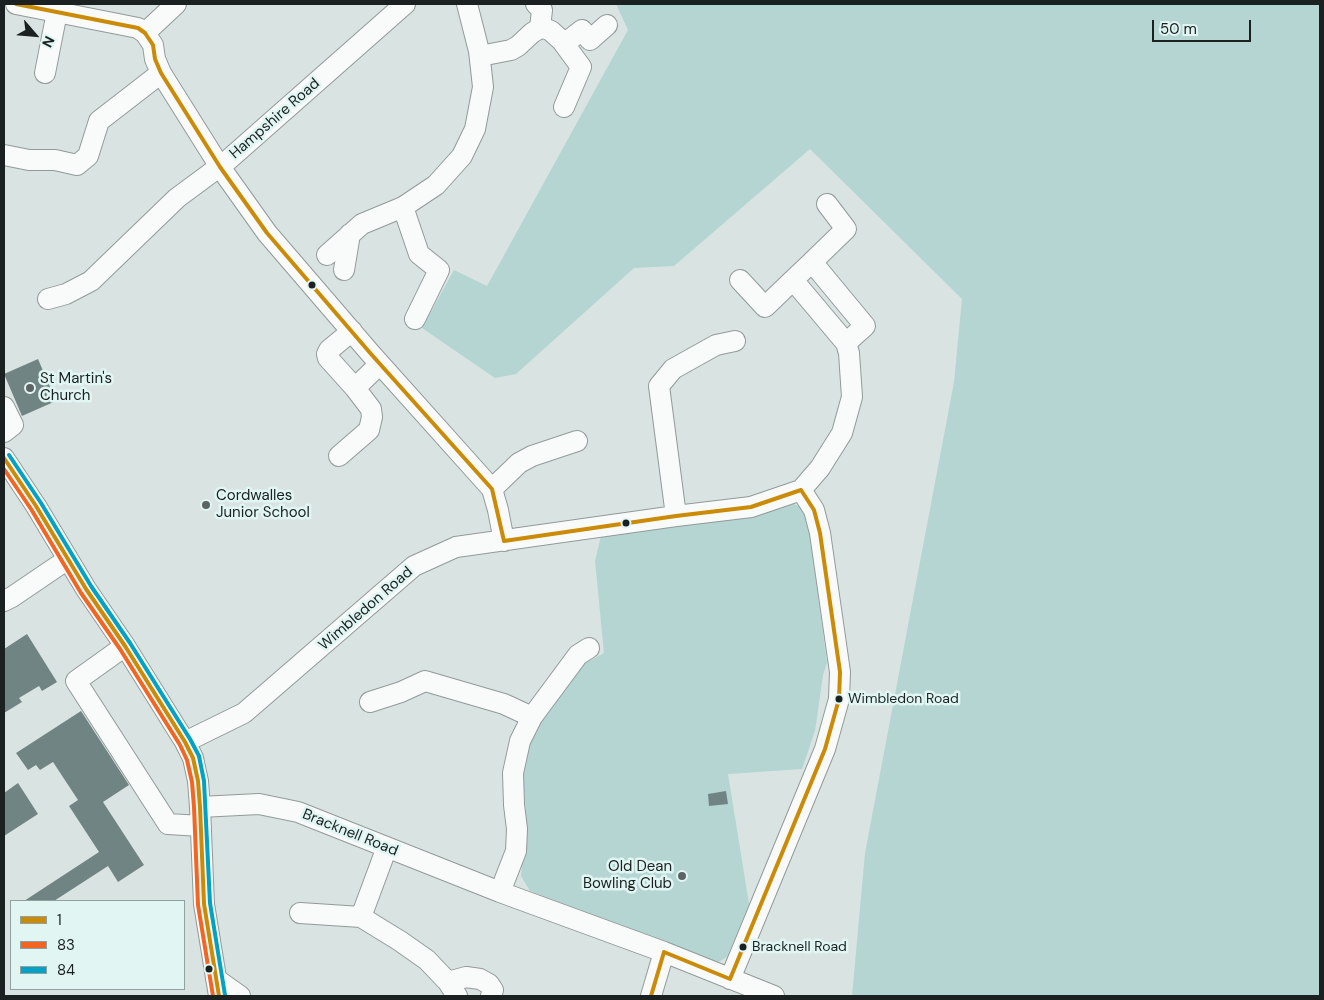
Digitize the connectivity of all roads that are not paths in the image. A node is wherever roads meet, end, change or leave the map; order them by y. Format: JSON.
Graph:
{"nodes":[{"id":1,"x":16,"y":4,"type":"edge"},
{"id":2,"x":176,"y":4,"type":"edge"},
{"id":3,"x":405,"y":4,"type":"edge"},
{"id":4,"x":466,"y":4,"type":"edge"},
{"id":5,"x":532,"y":4,"type":"edge"},
{"id":6,"x":52,"y":9,"type":"edge"},
{"id":7,"x":607,"y":25,"type":"dead end"},
{"id":8,"x":540,"y":28,"type":"junction"},
{"id":9,"x":145,"y":33,"type":"junction"},
{"id":10,"x":565,"y":46,"type":"junction"},
{"id":11,"x":480,"y":56,"type":"junction"},
{"id":12,"x":45,"y":72,"type":"dead end"},
{"id":13,"x":161,"y":73,"type":"junction"},
{"id":14,"x":564,"y":107,"type":"dead end"},
{"id":15,"x":4,"y":155,"type":"edge"},
{"id":16,"x":220,"y":167,"type":"junction"},
{"id":17,"x":827,"y":204,"type":"dead end"},
{"id":18,"x":403,"y":207,"type":"junction"},
{"id":19,"x":350,"y":234,"type":"junction"},
{"id":20,"x":327,"y":255,"type":"dead end"},
{"id":21,"x":812,"y":262,"type":"junction"},
{"id":22,"x":344,"y":270,"type":"dead end"},
{"id":23,"x":740,"y":280,"type":"dead end"},
{"id":24,"x":793,"y":280,"type":"junction"},
{"id":25,"x":48,"y":299,"type":"dead end"},
{"id":26,"x":415,"y":318,"type":"dead end"},
{"id":27,"x":352,"y":330,"type":"junction"},
{"id":28,"x":735,"y":341,"type":"dead end"},
{"id":29,"x":846,"y":343,"type":"junction"},
{"id":30,"x":380,"y":364,"type":"junction"},
{"id":31,"x":355,"y":388,"type":"junction"},
{"id":32,"x":4,"y":407,"type":"edge"},
{"id":33,"x":4,"y":432,"type":"edge"},
{"id":34,"x":577,"y":441,"type":"dead end"},
{"id":35,"x":339,"y":456,"type":"dead end"},
{"id":36,"x":4,"y":458,"type":"edge"},
{"id":37,"x":492,"y":489,"type":"junction"},
{"id":38,"x":800,"y":490,"type":"junction"},
{"id":39,"x":676,"y":516,"type":"junction"},
{"id":40,"x":504,"y":541,"type":"junction"},
{"id":41,"x":68,"y":559,"type":"junction"},
{"id":42,"x":4,"y":601,"type":"edge"},
{"id":43,"x":125,"y":646,"type":"junction"},
{"id":44,"x":589,"y":648,"type":"dead end"},
{"id":45,"x":370,"y":702,"type":"dead end"},
{"id":46,"x":532,"y":717,"type":"junction"},
{"id":47,"x":185,"y":742,"type":"junction"},
{"id":48,"x":201,"y":817,"type":"junction"},
{"id":49,"x":387,"y":847,"type":"junction"},
{"id":50,"x":500,"y":892,"type":"junction"},
{"id":51,"x":300,"y":913,"type":"dead end"},
{"id":52,"x":361,"y":917,"type":"junction"},
{"id":53,"x":664,"y":952,"type":"junction"},
{"id":54,"x":730,"y":979,"type":"junction"},
{"id":55,"x":218,"y":988,"type":"edge"},
{"id":56,"x":453,"y":989,"type":"edge"},
{"id":57,"x":240,"y":996,"type":"edge"},
{"id":58,"x":490,"y":996,"type":"edge"},
{"id":59,"x":651,"y":996,"type":"edge"},
{"id":60,"x":774,"y":996,"type":"edge"}],
"edges":[{"from":1,"to":6,"type":"street"},
{"from":2,"to":9,"type":"street"},
{"from":3,"to":16,"type":"street","name":"Hampshire Road"},
{"from":4,"to":11,"type":"street"},
{"from":5,"to":8,"type":"street"},
{"from":6,"to":9,"type":"street"},
{"from":6,"to":12,"type":"street"},
{"from":7,"to":10,"type":"street"},
{"from":8,"to":10,"type":"street"},
{"from":8,"to":11,"type":"street"},
{"from":9,"to":13,"type":"street"},
{"from":10,"to":14,"type":"street"},
{"from":11,"to":18,"type":"street"},
{"from":13,"to":15,"type":"street"},
{"from":13,"to":16,"type":"street"},
{"from":16,"to":25,"type":"street","name":"Hampshire Road"},
{"from":16,"to":27,"type":"street"},
{"from":17,"to":21,"type":"street"},
{"from":18,"to":19,"type":"street"},
{"from":18,"to":26,"type":"street"},
{"from":19,"to":20,"type":"street"},
{"from":19,"to":22,"type":"street"},
{"from":21,"to":24,"type":"street"},
{"from":21,"to":29,"type":"street"},
{"from":23,"to":24,"type":"street"},
{"from":24,"to":29,"type":"street"},
{"from":27,"to":30,"type":"street"},
{"from":27,"to":31,"type":"street"},
{"from":28,"to":39,"type":"street"},
{"from":29,"to":38,"type":"street"},
{"from":30,"to":31,"type":"street"},
{"from":30,"to":37,"type":"street"},
{"from":31,"to":35,"type":"street"},
{"from":32,"to":33,"type":"street"},
{"from":34,"to":37,"type":"street"},
{"from":36,"to":41,"type":"street"},
{"from":37,"to":40,"type":"street"},
{"from":38,"to":39,"type":"street","name":"Wimbledon Road"},
{"from":38,"to":54,"type":"street"},
{"from":39,"to":40,"type":"street","name":"Wimbledon Road"},
{"from":40,"to":47,"type":"street","name":"Wimbledon Road"},
{"from":41,"to":42,"type":"street"},
{"from":41,"to":43,"type":"street"},
{"from":43,"to":47,"type":"street"},
{"from":43,"to":48,"type":"street","name":"Bracknell Road"},
{"from":44,"to":46,"type":"street"},
{"from":45,"to":46,"type":"street"},
{"from":46,"to":50,"type":"street"},
{"from":47,"to":48,"type":"street"},
{"from":48,"to":49,"type":"street","name":"Bracknell Road"},
{"from":48,"to":55,"type":"street"},
{"from":49,"to":50,"type":"street","name":"Bracknell Road"},
{"from":49,"to":52,"type":"street"},
{"from":50,"to":53,"type":"street","name":"Bracknell Road"},
{"from":51,"to":52,"type":"street"},
{"from":52,"to":56,"type":"street"},
{"from":53,"to":54,"type":"street","name":"Bracknell Road"},
{"from":53,"to":59,"type":"street"},
{"from":54,"to":60,"type":"street","name":"Bracknell Road"},
{"from":55,"to":57,"type":"street"},
{"from":56,"to":58,"type":"street"}]}
